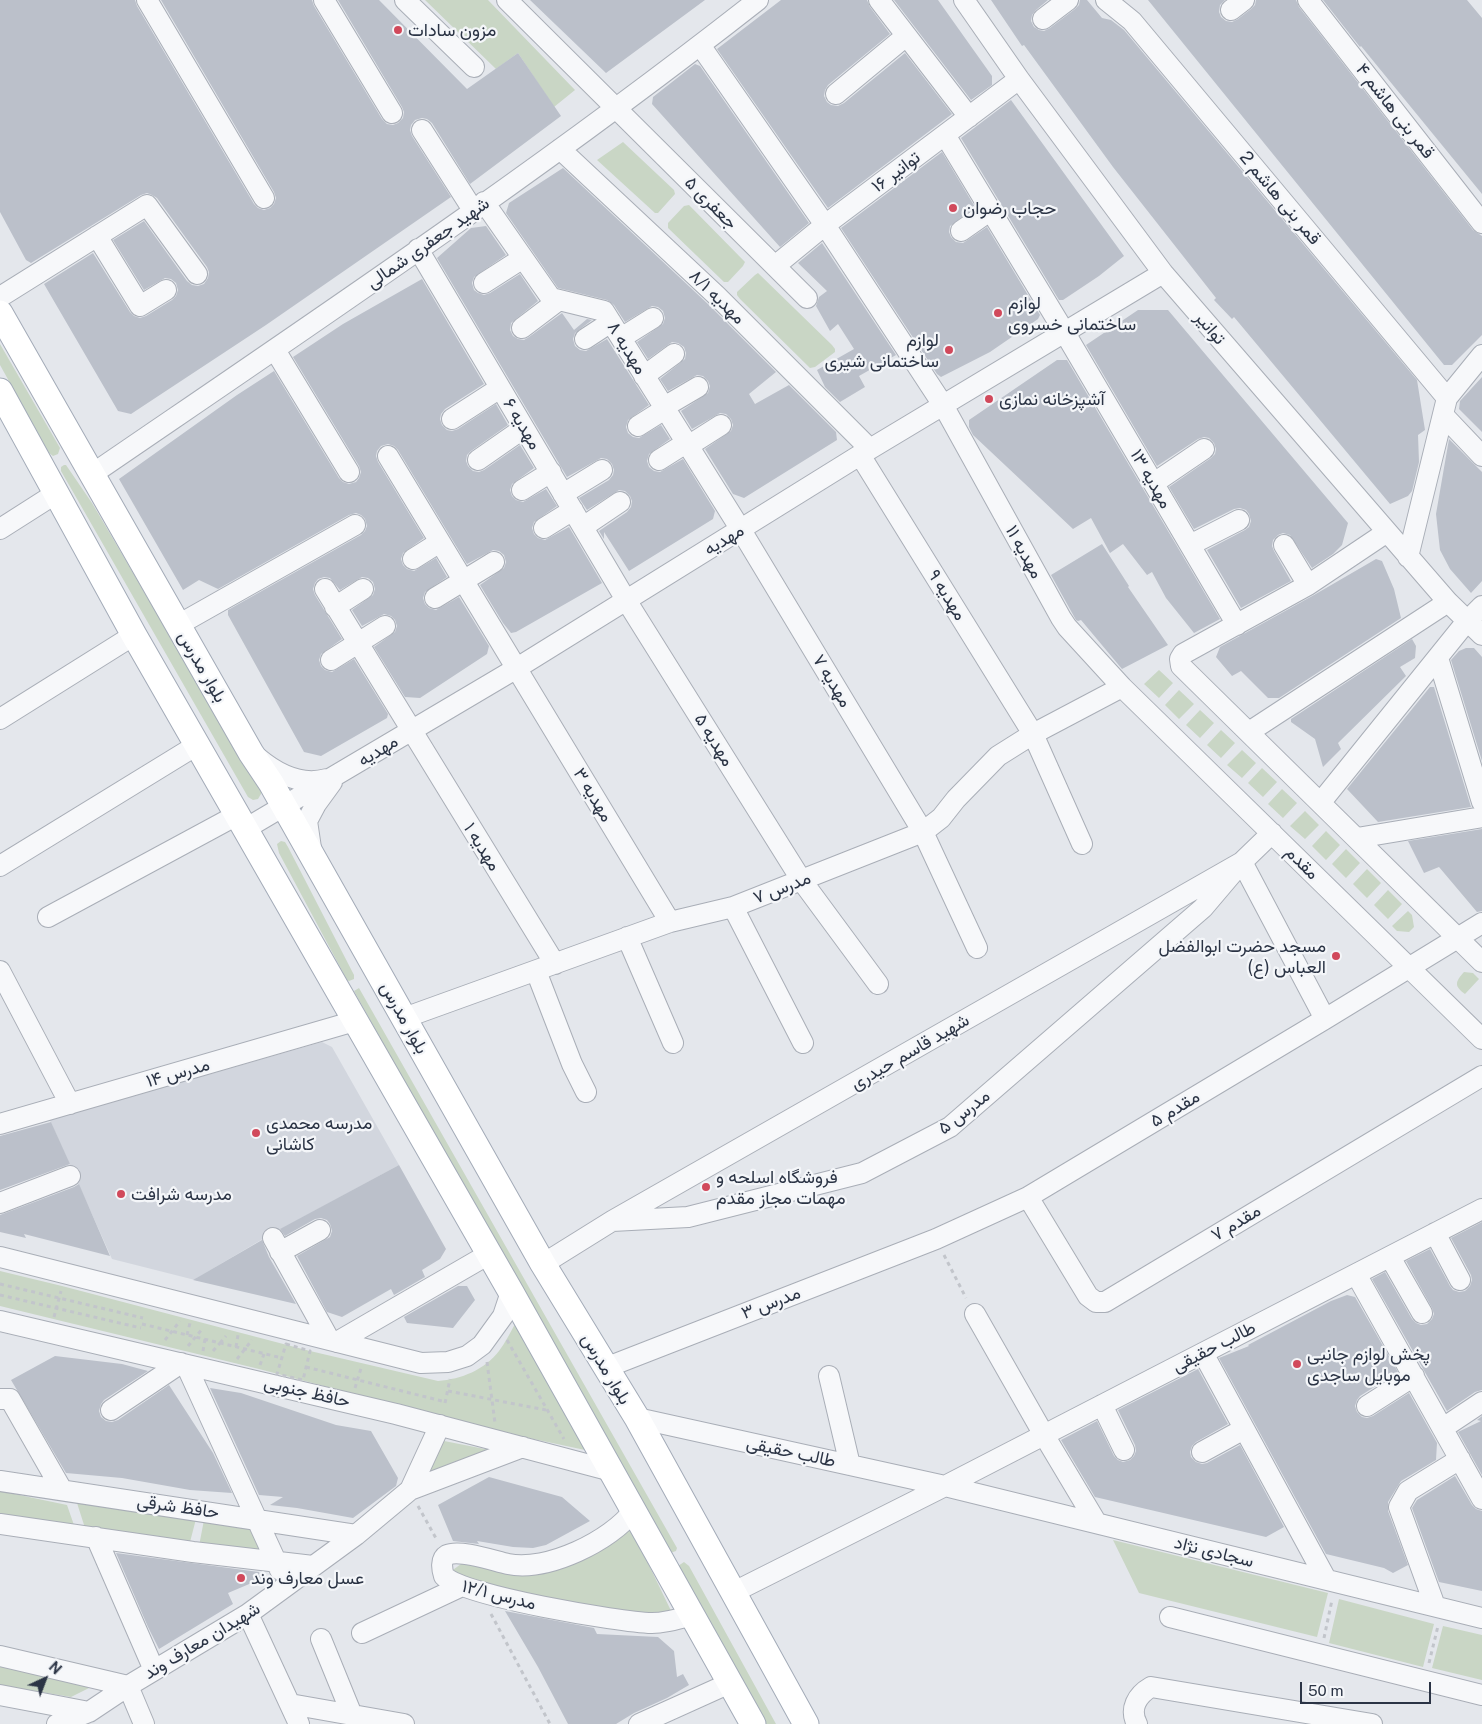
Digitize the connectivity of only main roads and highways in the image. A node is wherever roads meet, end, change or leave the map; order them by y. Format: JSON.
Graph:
{"nodes":[{"id":1,"x":0,"y":313,"type":"edge"},
{"id":2,"x":0,"y":391,"type":"edge"},
{"id":3,"x":753,"y":1724,"type":"edge"},
{"id":4,"x":806,"y":1724,"type":"edge"}],
"edges":[{"from":1,"to":4,"type":"main road","name":"بلوار مدرس"},
{"from":2,"to":3,"type":"main road"}]}
